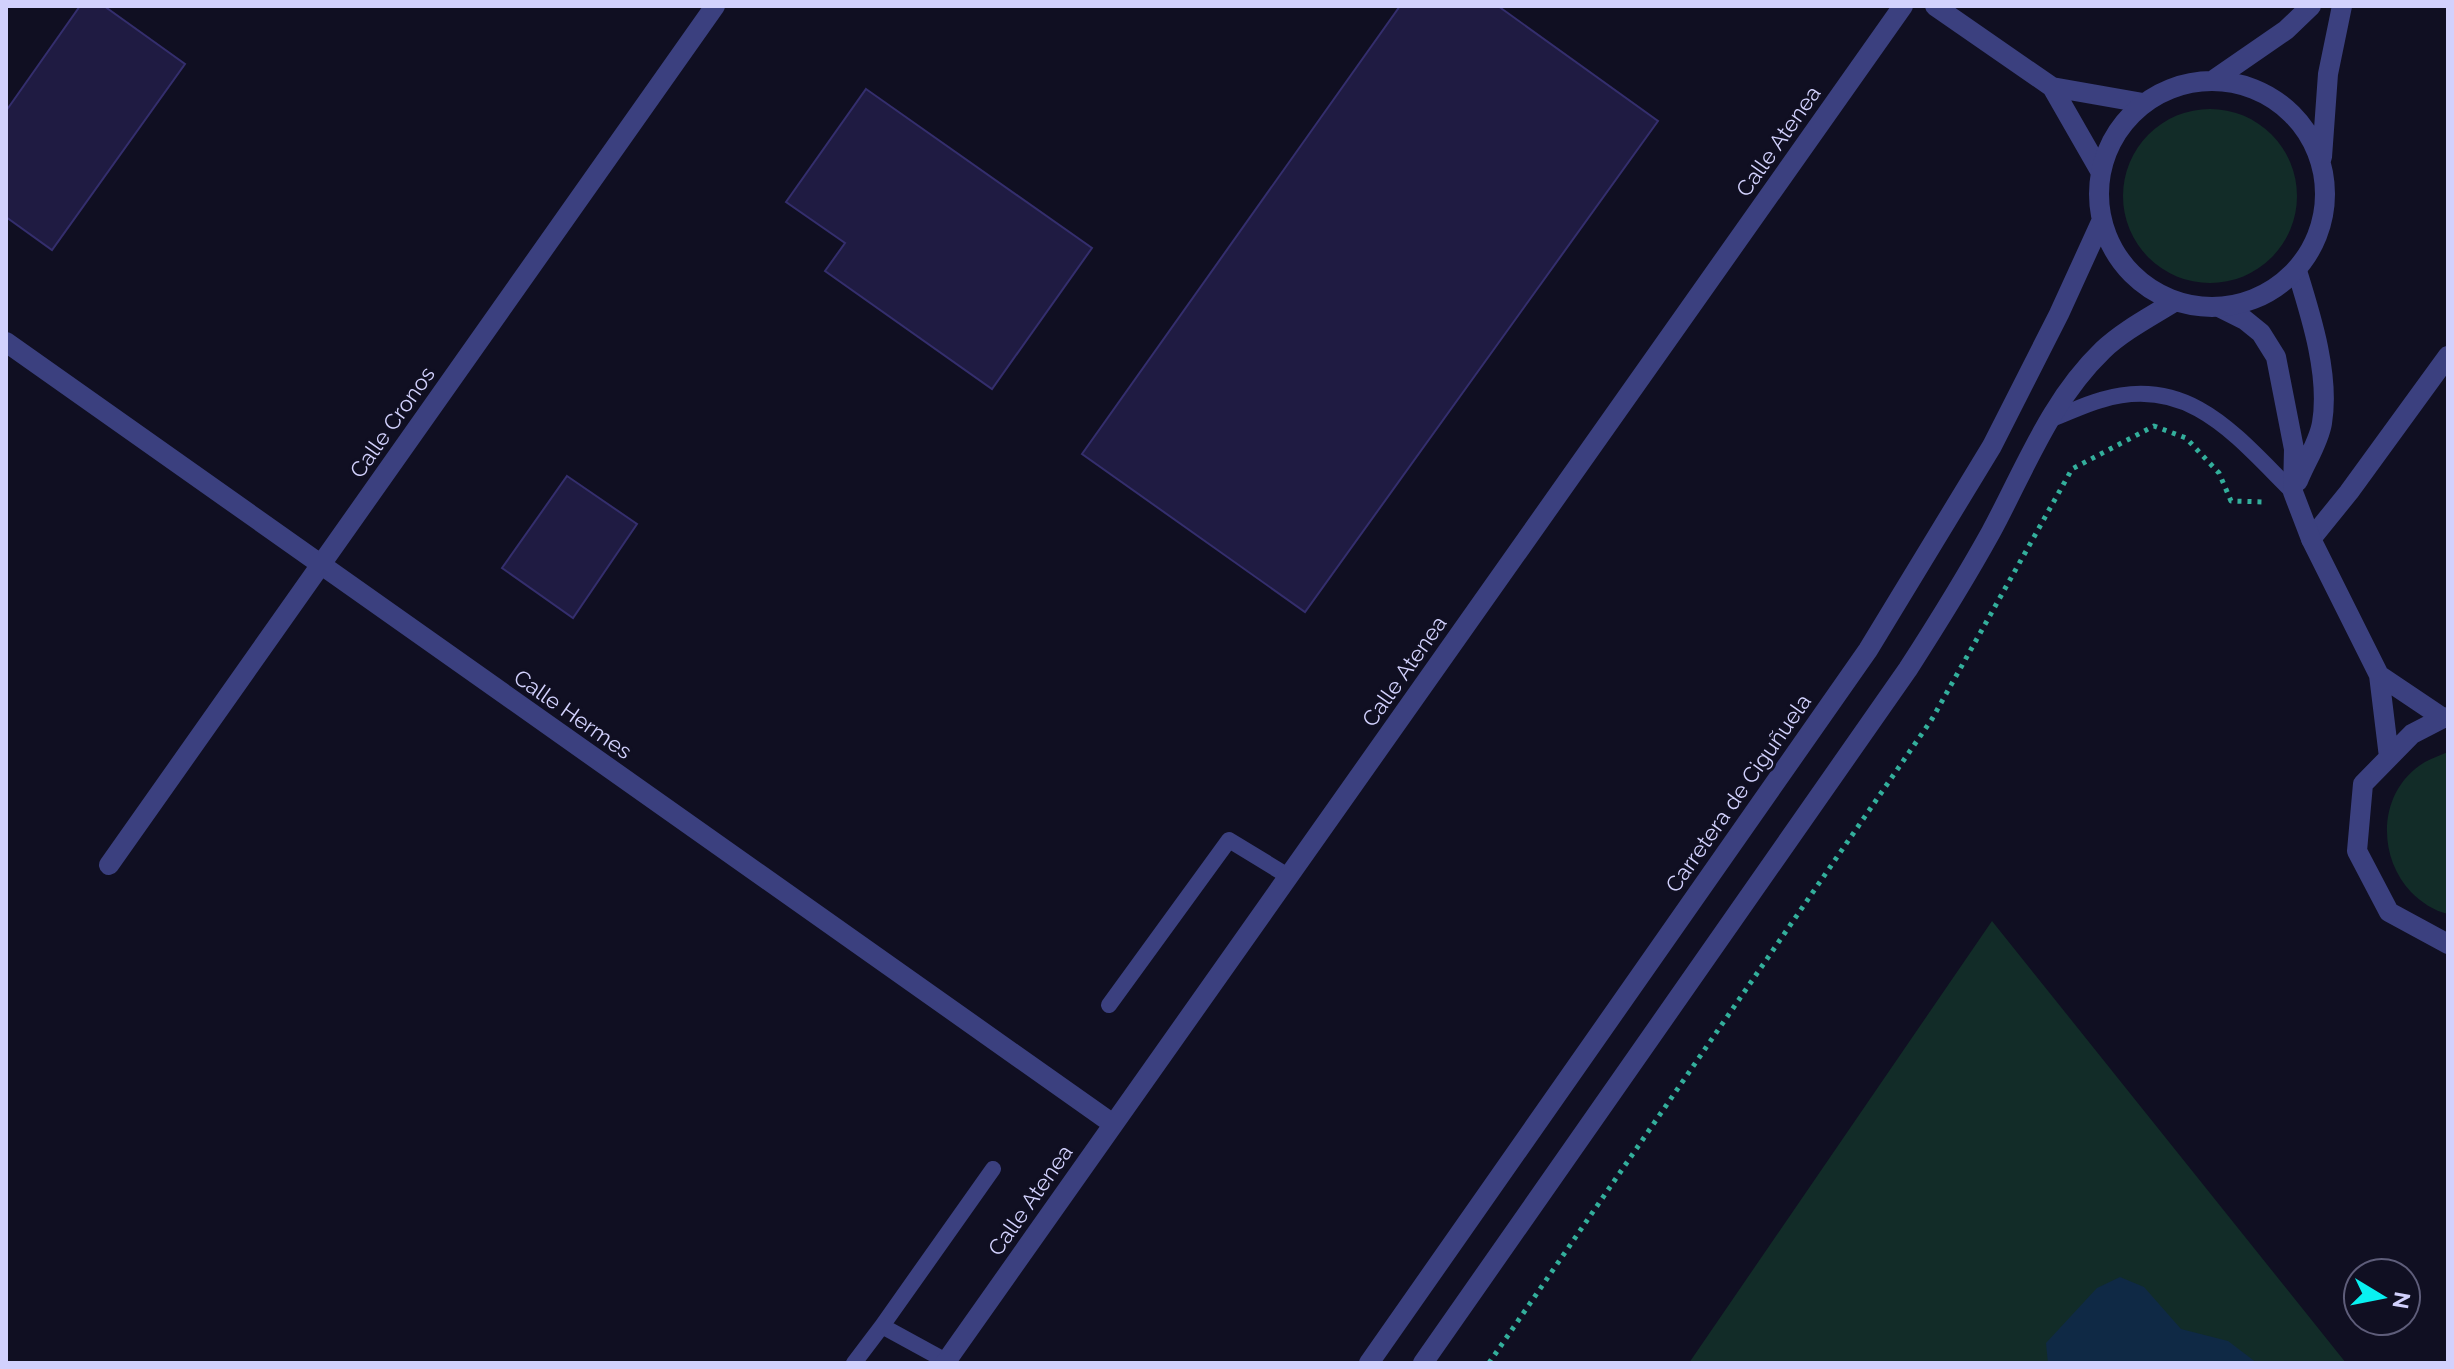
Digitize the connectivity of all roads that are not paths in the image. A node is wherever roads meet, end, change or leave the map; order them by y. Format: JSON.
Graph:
{"nodes":[{"id":1,"x":715,"y":6,"type":"edge"},
{"id":2,"x":1903,"y":6,"type":"edge"},
{"id":3,"x":1935,"y":6,"type":"edge"},
{"id":4,"x":2311,"y":6,"type":"edge"},
{"id":5,"x":2342,"y":6,"type":"edge"},
{"id":6,"x":2215,"y":79,"type":"junction"},
{"id":7,"x":2052,"y":87,"type":"junction"},
{"id":8,"x":2143,"y":103,"type":"junction"},
{"id":9,"x":2321,"y":161,"type":"junction"},
{"id":10,"x":2099,"y":169,"type":"junction"},
{"id":11,"x":2101,"y":222,"type":"junction"},
{"id":12,"x":2297,"y":271,"type":"junction"},
{"id":13,"x":2174,"y":302,"type":"junction"},
{"id":14,"x":2221,"y":308,"type":"junction"},
{"id":15,"x":6,"y":342,"type":"edge"},
{"id":16,"x":2448,"y":356,"type":"edge"},
{"id":17,"x":2049,"y":420,"type":"junction"},
{"id":18,"x":2294,"y":494,"type":"junction"},
{"id":19,"x":2311,"y":539,"type":"junction"},
{"id":20,"x":320,"y":565,"type":"junction"},
{"id":21,"x":2379,"y":675,"type":"junction"},
{"id":22,"x":2446,"y":718,"type":"edge"},
{"id":23,"x":2389,"y":757,"type":"junction"},
{"id":24,"x":109,"y":865,"type":"dead end"},
{"id":25,"x":1288,"y":876,"type":"junction"},
{"id":26,"x":2448,"y":944,"type":"edge"},
{"id":27,"x":1109,"y":1005,"type":"dead end"},
{"id":28,"x":1113,"y":1124,"type":"junction"},
{"id":29,"x":993,"y":1169,"type":"dead end"},
{"id":30,"x":882,"y":1326,"type":"junction"},
{"id":31,"x":945,"y":1362,"type":"edge"},
{"id":32,"x":854,"y":1363,"type":"edge"},
{"id":33,"x":1369,"y":1363,"type":"edge"},
{"id":34,"x":1423,"y":1363,"type":"edge"}],
"edges":[{"from":1,"to":20,"type":"street","name":"Calle Cronos"},
{"from":2,"to":25,"type":"street","name":"Calle Atenea"},
{"from":3,"to":7,"type":"street"},
{"from":4,"to":6,"type":"street"},
{"from":5,"to":9,"type":"street"},
{"from":6,"to":8,"type":"street"},
{"from":6,"to":9,"type":"street"},
{"from":7,"to":8,"type":"street"},
{"from":7,"to":10,"type":"street"},
{"from":8,"to":10,"type":"street"},
{"from":9,"to":12,"type":"street"},
{"from":10,"to":11,"type":"street"},
{"from":11,"to":13,"type":"street"},
{"from":11,"to":33,"type":"street","name":"Carretera de Ciguñuela"},
{"from":12,"to":14,"type":"street"},
{"from":12,"to":18,"type":"street"},
{"from":13,"to":14,"type":"street"},
{"from":13,"to":17,"type":"street"},
{"from":14,"to":18,"type":"street"},
{"from":15,"to":20,"type":"street","name":"Calle Hermes"},
{"from":16,"to":19,"type":"street"},
{"from":17,"to":18,"type":"lane"},
{"from":17,"to":34,"type":"street"},
{"from":18,"to":19,"type":"street"},
{"from":19,"to":21,"type":"street"},
{"from":20,"to":24,"type":"street","name":"Calle Cronos"},
{"from":20,"to":28,"type":"street","name":"Calle Hermes"},
{"from":21,"to":22,"type":"street"},
{"from":21,"to":23,"type":"street"},
{"from":22,"to":23,"type":"street"},
{"from":23,"to":26,"type":"street"},
{"from":25,"to":27,"type":"lane"},
{"from":25,"to":28,"type":"street","name":"Calle Atenea"},
{"from":28,"to":31,"type":"street","name":"Calle Atenea"},
{"from":29,"to":30,"type":"lane"},
{"from":30,"to":31,"type":"lane"},
{"from":30,"to":32,"type":"lane"}]}
